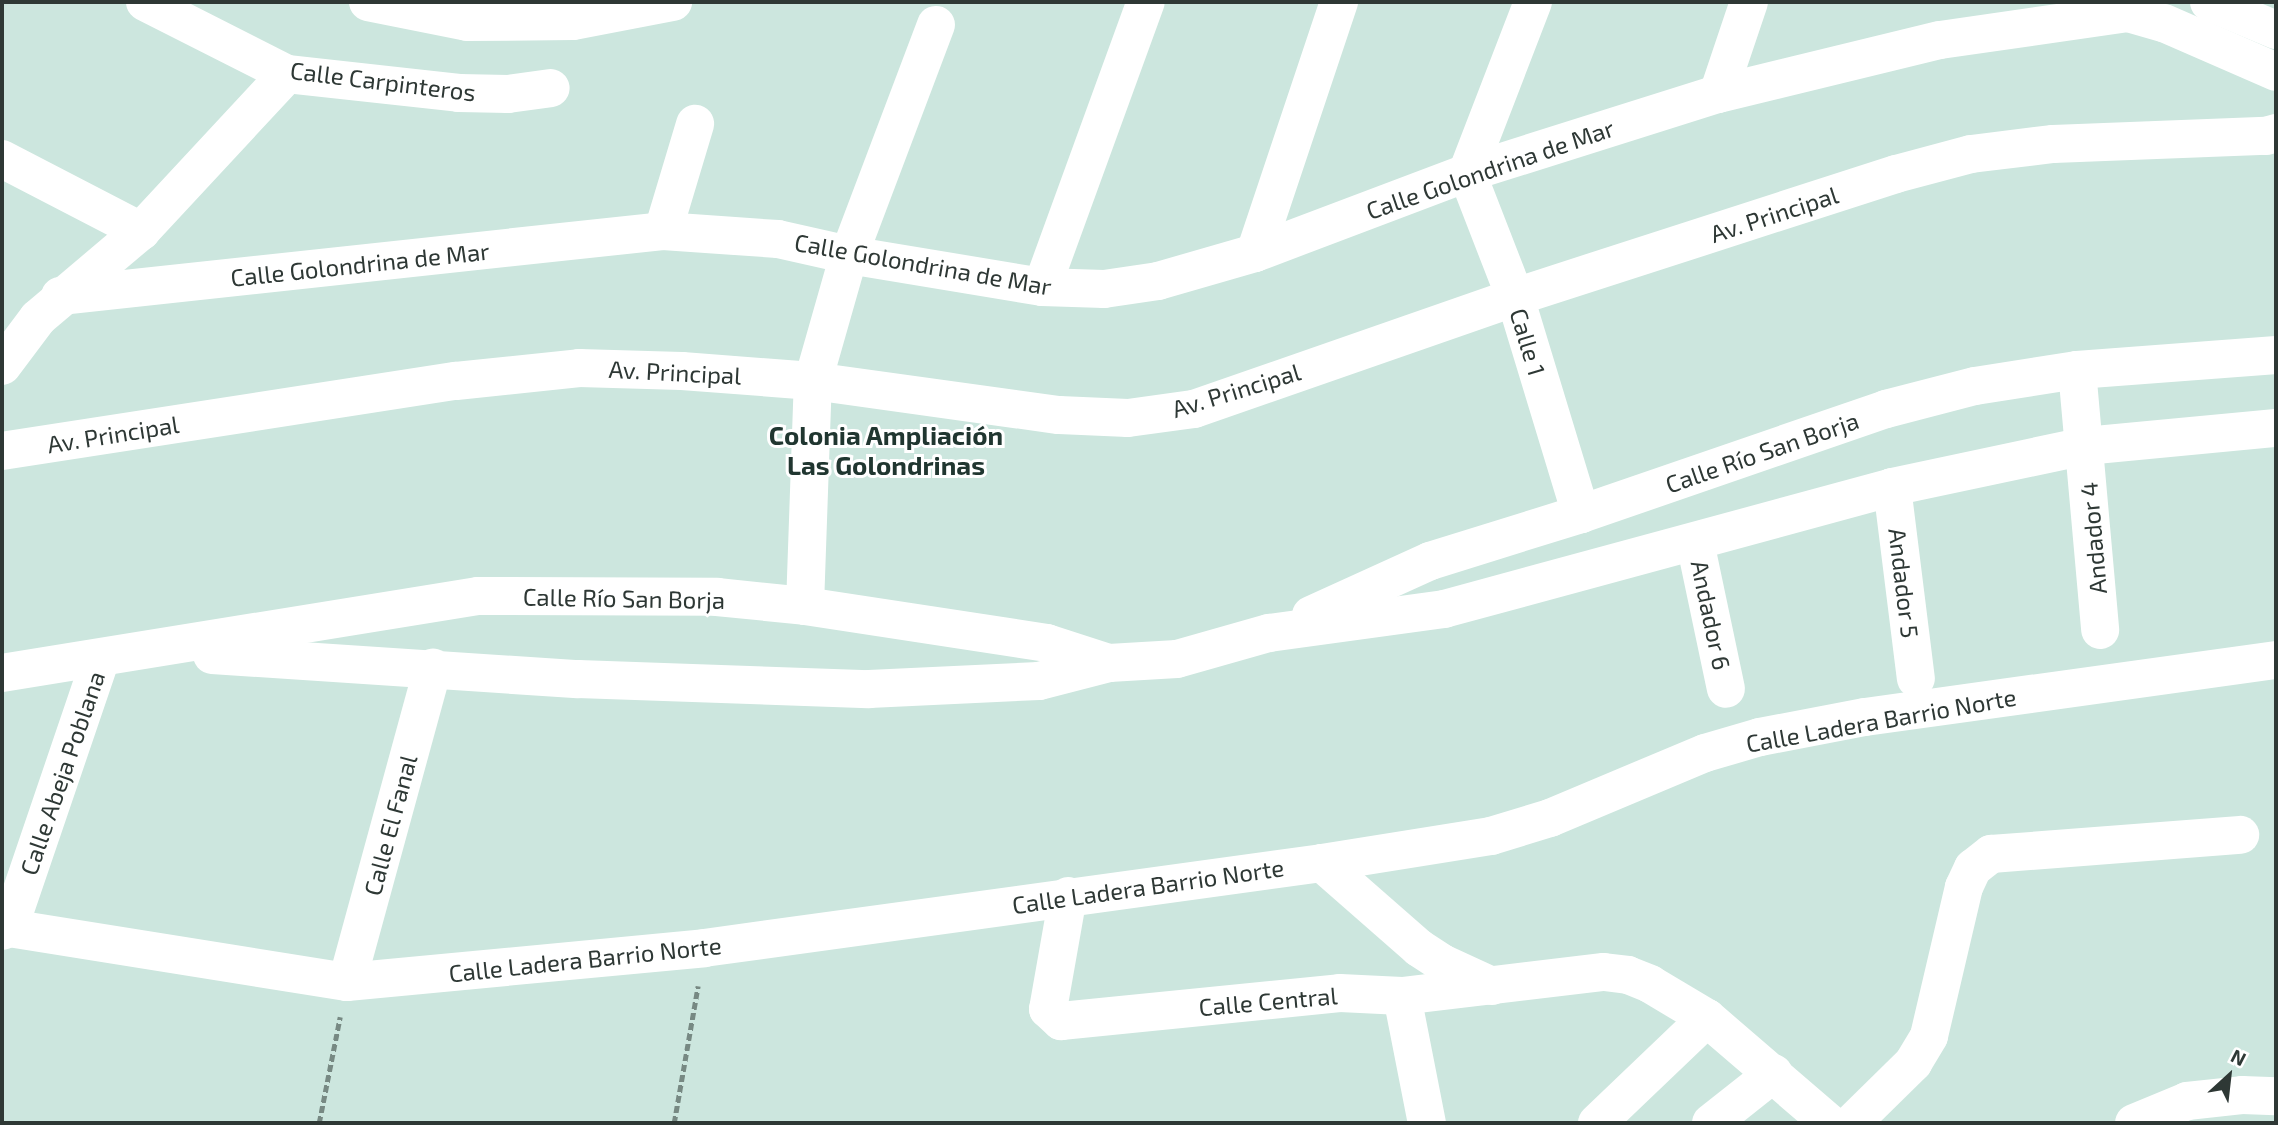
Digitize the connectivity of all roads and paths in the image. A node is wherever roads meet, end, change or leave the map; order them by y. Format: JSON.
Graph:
{"nodes":[{"id":1,"x":145,"y":2,"type":"edge"},
{"id":2,"x":368,"y":2,"type":"edge"},
{"id":3,"x":673,"y":2,"type":"edge"},
{"id":4,"x":1146,"y":2,"type":"edge"},
{"id":5,"x":1339,"y":2,"type":"edge"},
{"id":6,"x":1533,"y":2,"type":"edge"},
{"id":7,"x":1749,"y":2,"type":"edge"},
{"id":8,"x":2209,"y":2,"type":"edge"},
{"id":9,"x":472,"y":12,"type":"edge"},
{"id":10,"x":936,"y":25,"type":"dead end"},
{"id":11,"x":2276,"y":30,"type":"edge"},
{"id":12,"x":2276,"y":72,"type":"edge"},
{"id":13,"x":288,"y":74,"type":"junction"},
{"id":14,"x":551,"y":88,"type":"dead end"},
{"id":15,"x":1718,"y":94,"type":"junction"},
{"id":16,"x":695,"y":124,"type":"dead end"},
{"id":17,"x":2276,"y":134,"type":"edge"},
{"id":18,"x":2,"y":159,"type":"edge"},
{"id":19,"x":1467,"y":173,"type":"junction"},
{"id":20,"x":141,"y":231,"type":"junction"},
{"id":21,"x":663,"y":231,"type":"junction"},
{"id":22,"x":1255,"y":253,"type":"junction"},
{"id":23,"x":849,"y":255,"type":"junction"},
{"id":24,"x":1042,"y":288,"type":"junction"},
{"id":25,"x":60,"y":296,"type":"junction"},
{"id":26,"x":1515,"y":297,"type":"junction"},
{"id":27,"x":2276,"y":355,"type":"edge"},
{"id":28,"x":2,"y":366,"type":"edge"},
{"id":29,"x":2077,"y":370,"type":"junction"},
{"id":30,"x":813,"y":382,"type":"junction"},
{"id":31,"x":2276,"y":428,"type":"edge"},
{"id":32,"x":2276,"y":433,"type":"edge"},
{"id":33,"x":2085,"y":446,"type":"junction"},
{"id":34,"x":2,"y":451,"type":"edge"},
{"id":35,"x":1892,"y":488,"type":"junction"},
{"id":36,"x":1581,"y":514,"type":"junction"},
{"id":37,"x":1695,"y":542,"type":"junction"},
{"id":38,"x":805,"y":606,"type":"junction"},
{"id":39,"x":2100,"y":630,"type":"dead end"},
{"id":40,"x":1269,"y":633,"type":"junction"},
{"id":41,"x":119,"y":654,"type":"junction"},
{"id":42,"x":2276,"y":660,"type":"edge"},
{"id":43,"x":1109,"y":663,"type":"junction"},
{"id":44,"x":433,"y":668,"type":"junction"},
{"id":45,"x":2,"y":673,"type":"edge"},
{"id":46,"x":1916,"y":679,"type":"dead end"},
{"id":47,"x":1726,"y":689,"type":"dead end"},
{"id":48,"x":2240,"y":835,"type":"dead end"},
{"id":49,"x":1322,"y":863,"type":"junction"},
{"id":50,"x":1068,"y":896,"type":"junction"},
{"id":51,"x":6,"y":929,"type":"edge"},
{"id":52,"x":704,"y":948,"type":"junction"},
{"id":53,"x":347,"y":982,"type":"junction"},
{"id":54,"x":1493,"y":986,"type":"junction"},
{"id":55,"x":1402,"y":996,"type":"junction"},
{"id":56,"x":1707,"y":1018,"type":"junction"},
{"id":57,"x":1774,"y":1073,"type":"junction"},
{"id":58,"x":2276,"y":1096,"type":"edge"},
{"id":59,"x":319,"y":1123,"type":"edge"},
{"id":60,"x":674,"y":1123,"type":"edge"},
{"id":61,"x":1427,"y":1123,"type":"edge"},
{"id":62,"x":1597,"y":1123,"type":"edge"},
{"id":63,"x":1711,"y":1123,"type":"edge"},
{"id":64,"x":1829,"y":1123,"type":"edge"},
{"id":65,"x":1852,"y":1123,"type":"edge"},
{"id":66,"x":2134,"y":1123,"type":"edge"}],
"edges":[{"from":1,"to":13,"type":"street","name":"Calle Carpinteros"},
{"from":2,"to":9,"type":"street"},
{"from":3,"to":9,"type":"street"},
{"from":4,"to":24,"type":"street"},
{"from":5,"to":22,"type":"street"},
{"from":6,"to":19,"type":"street"},
{"from":7,"to":15,"type":"street"},
{"from":8,"to":11,"type":"street"},
{"from":10,"to":23,"type":"street"},
{"from":12,"to":15,"type":"street","name":"Calle Golondrina de Mar"},
{"from":13,"to":14,"type":"street","name":"Calle Carpinteros"},
{"from":13,"to":20,"type":"street"},
{"from":15,"to":19,"type":"street","name":"Calle Golondrina de Mar"},
{"from":16,"to":21,"type":"street"},
{"from":17,"to":26,"type":"street","name":"Av. Principal"},
{"from":18,"to":20,"type":"street"},
{"from":19,"to":22,"type":"street","name":"Calle Golondrina de Mar"},
{"from":19,"to":26,"type":"street","name":"Calle 1"},
{"from":20,"to":25,"type":"street"},
{"from":21,"to":23,"type":"street","name":"Calle Golondrina de Mar"},
{"from":21,"to":25,"type":"street","name":"Calle Golondrina de Mar"},
{"from":22,"to":24,"type":"street","name":"Calle Golondrina de Mar"},
{"from":23,"to":24,"type":"street","name":"Calle Golondrina de Mar"},
{"from":23,"to":30,"type":"street"},
{"from":25,"to":28,"type":"street"},
{"from":26,"to":30,"type":"street","name":"Av. Principal"},
{"from":26,"to":36,"type":"street","name":"Calle 1"},
{"from":27,"to":29,"type":"street","name":"Calle Río San Borja"},
{"from":29,"to":33,"type":"street","name":"Andador 4"},
{"from":29,"to":36,"type":"street","name":"Calle Río San Borja"},
{"from":30,"to":34,"type":"street","name":"Av. Principal"},
{"from":30,"to":38,"type":"street"},
{"from":31,"to":32,"type":"street"},
{"from":31,"to":33,"type":"street","name":"Calle Río San Borja"},
{"from":33,"to":35,"type":"street","name":"Calle Río San Borja"},
{"from":33,"to":39,"type":"street","name":"Andador 4"},
{"from":35,"to":37,"type":"street","name":"Calle Río San Borja"},
{"from":35,"to":46,"type":"street","name":"Andador 5"},
{"from":36,"to":40,"type":"street","name":"Calle Río San Borja"},
{"from":37,"to":40,"type":"street","name":"Calle Río San Borja"},
{"from":37,"to":47,"type":"street","name":"Andador 6"},
{"from":38,"to":41,"type":"street","name":"Calle Río San Borja"},
{"from":38,"to":43,"type":"street","name":"Calle Río San Borja"},
{"from":40,"to":43,"type":"street","name":"Calle Río San Borja"},
{"from":41,"to":44,"type":"street","name":"Calle Río San Borja"},
{"from":41,"to":45,"type":"street","name":"Calle Río San Borja"},
{"from":41,"to":51,"type":"street","name":"Calle Abeja Poblana"},
{"from":42,"to":49,"type":"street","name":"Calle Ladera Barrio Norte"},
{"from":43,"to":44,"type":"street","name":"Calle Río San Borja"},
{"from":44,"to":53,"type":"street","name":"Calle El Fanal"},
{"from":48,"to":65,"type":"street"},
{"from":49,"to":50,"type":"street","name":"Calle Ladera Barrio Norte"},
{"from":49,"to":54,"type":"street"},
{"from":50,"to":52,"type":"street","name":"Calle Ladera Barrio Norte"},
{"from":50,"to":55,"type":"street","name":"Calle Central"},
{"from":51,"to":53,"type":"street","name":"Calle Ladera Barrio Norte"},
{"from":52,"to":53,"type":"street","name":"Calle Ladera Barrio Norte"},
{"from":52,"to":60,"type":"path"},
{"from":53,"to":59,"type":"path"},
{"from":54,"to":55,"type":"street","name":"Calle Central"},
{"from":54,"to":56,"type":"street","name":"Calle Central"},
{"from":55,"to":61,"type":"street"},
{"from":56,"to":57,"type":"street","name":"Calle Central"},
{"from":56,"to":62,"type":"street"},
{"from":57,"to":63,"type":"street"},
{"from":57,"to":64,"type":"street","name":"Calle Central"},
{"from":58,"to":66,"type":"street"}]}
